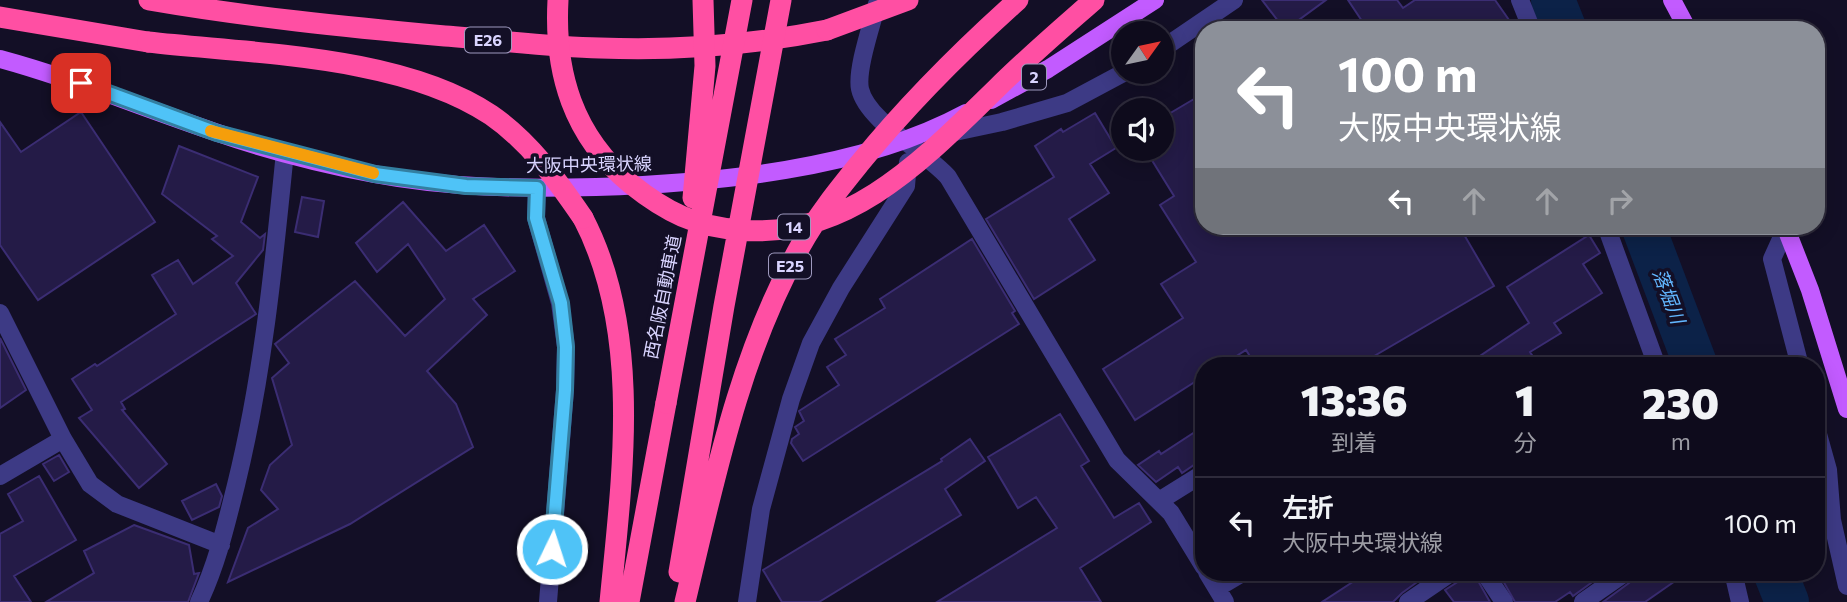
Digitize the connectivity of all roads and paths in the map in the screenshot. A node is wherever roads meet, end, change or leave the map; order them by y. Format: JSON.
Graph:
{"nodes":[{"id":1,"x":149,"y":0,"type":"edge"},
{"id":2,"x":558,"y":0,"type":"edge"},
{"id":3,"x":704,"y":0,"type":"edge"},
{"id":4,"x":742,"y":0,"type":"edge"},
{"id":5,"x":781,"y":0,"type":"edge"},
{"id":6,"x":792,"y":0,"type":"edge"},
{"id":7,"x":878,"y":0,"type":"edge"},
{"id":8,"x":908,"y":0,"type":"edge"},
{"id":9,"x":1018,"y":0,"type":"edge"},
{"id":10,"x":1094,"y":0,"type":"edge"},
{"id":11,"x":1155,"y":0,"type":"edge"},
{"id":12,"x":1234,"y":0,"type":"edge"},
{"id":13,"x":1520,"y":0,"type":"edge"},
{"id":14,"x":1672,"y":0,"type":"edge"},
{"id":15,"x":0,"y":17,"type":"edge"},
{"id":16,"x":1203,"y":21,"type":"edge"},
{"id":17,"x":1528,"y":21,"type":"edge"},
{"id":18,"x":1683,"y":21,"type":"edge"},
{"id":19,"x":1195,"y":27,"type":"edge"},
{"id":20,"x":1174,"y":41,"type":"edge"},
{"id":21,"x":0,"y":60,"type":"edge"},
{"id":22,"x":1111,"y":79,"type":"edge"},
{"id":23,"x":757,"y":140,"type":"junction"},
{"id":24,"x":905,"y":141,"type":"junction"},
{"id":25,"x":285,"y":152,"type":"junction"},
{"id":26,"x":537,"y":188,"type":"junction"},
{"id":27,"x":1609,"y":235,"type":"edge"},
{"id":28,"x":1782,"y":235,"type":"edge"},
{"id":29,"x":1788,"y":235,"type":"edge"},
{"id":30,"x":0,"y":313,"type":"edge"},
{"id":31,"x":681,"y":319,"type":"junction"},
{"id":32,"x":1654,"y":357,"type":"edge"},
{"id":33,"x":1798,"y":357,"type":"edge"},
{"id":34,"x":1847,"y":409,"type":"edge"},
{"id":35,"x":63,"y":439,"type":"junction"},
{"id":36,"x":1825,"y":459,"type":"edge"},
{"id":37,"x":0,"y":476,"type":"edge"},
{"id":38,"x":1195,"y":479,"type":"edge"},
{"id":39,"x":1159,"y":501,"type":"junction"},
{"id":40,"x":221,"y":545,"type":"junction"},
{"id":41,"x":1195,"y":552,"type":"edge"},
{"id":42,"x":1235,"y":581,"type":"edge"},
{"id":43,"x":1439,"y":581,"type":"edge"},
{"id":44,"x":1490,"y":581,"type":"edge"},
{"id":45,"x":1604,"y":581,"type":"edge"},
{"id":46,"x":1735,"y":581,"type":"edge"},
{"id":47,"x":1847,"y":586,"type":"edge"},
{"id":48,"x":1221,"y":595,"type":"edge"},
{"id":49,"x":199,"y":602,"type":"edge"},
{"id":50,"x":548,"y":602,"type":"edge"},
{"id":51,"x":610,"y":602,"type":"edge"},
{"id":52,"x":629,"y":602,"type":"edge"},
{"id":53,"x":673,"y":602,"type":"edge"},
{"id":54,"x":685,"y":602,"type":"edge"},
{"id":55,"x":747,"y":602,"type":"edge"},
{"id":56,"x":1408,"y":602,"type":"edge"},
{"id":57,"x":1504,"y":602,"type":"edge"},
{"id":58,"x":1583,"y":602,"type":"edge"},
{"id":59,"x":1740,"y":602,"type":"edge"}],
"edges":[{"from":1,"to":8,"type":"highway","number":"E26","bridge":true},
{"from":2,"to":10,"type":"highway","number":"14","bridge":true},
{"from":3,"to":31,"type":"highway","bridge":true},
{"from":4,"to":31,"type":"highway","name":"西名阪自動車道","bridge":true},
{"from":5,"to":23,"type":"highway","bridge":true},
{"from":6,"to":23,"type":"highway","bridge":true},
{"from":7,"to":24,"type":"street"},
{"from":9,"to":54,"type":"highway","number":"E25","bridge":true},
{"from":11,"to":24,"type":"main road","name":"大阪中央環状線","number":"2"},
{"from":12,"to":16,"type":"street"},
{"from":13,"to":17,"type":"street"},
{"from":14,"to":18,"type":"main road"},
{"from":15,"to":51,"type":"highway","bridge":true},
{"from":19,"to":20,"type":"street"},
{"from":21,"to":25,"type":"main road","name":"大阪中央環状線","number":"2"},
{"from":22,"to":24,"type":"street"},
{"from":23,"to":53,"type":"highway","bridge":true},
{"from":24,"to":26,"type":"main road","name":"大阪中央環状線","number":"2"},
{"from":24,"to":39,"type":"street"},
{"from":24,"to":55,"type":"street"},
{"from":25,"to":26,"type":"main road","name":"大阪中央環状線","number":"2"},
{"from":25,"to":40,"type":"street"},
{"from":26,"to":50,"type":"street"},
{"from":27,"to":32,"type":"street"},
{"from":28,"to":33,"type":"street"},
{"from":29,"to":34,"type":"main road"},
{"from":30,"to":35,"type":"street"},
{"from":31,"to":52,"type":"highway","name":"西名阪自動車道","bridge":true},
{"from":35,"to":37,"type":"street"},
{"from":35,"to":40,"type":"street"},
{"from":36,"to":47,"type":"street"},
{"from":38,"to":39,"type":"street"},
{"from":39,"to":41,"type":"street"},
{"from":40,"to":49,"type":"street"},
{"from":42,"to":48,"type":"street"},
{"from":43,"to":56,"type":"street"},
{"from":44,"to":57,"type":"street"},
{"from":45,"to":58,"type":"street"},
{"from":46,"to":59,"type":"street"}]}
